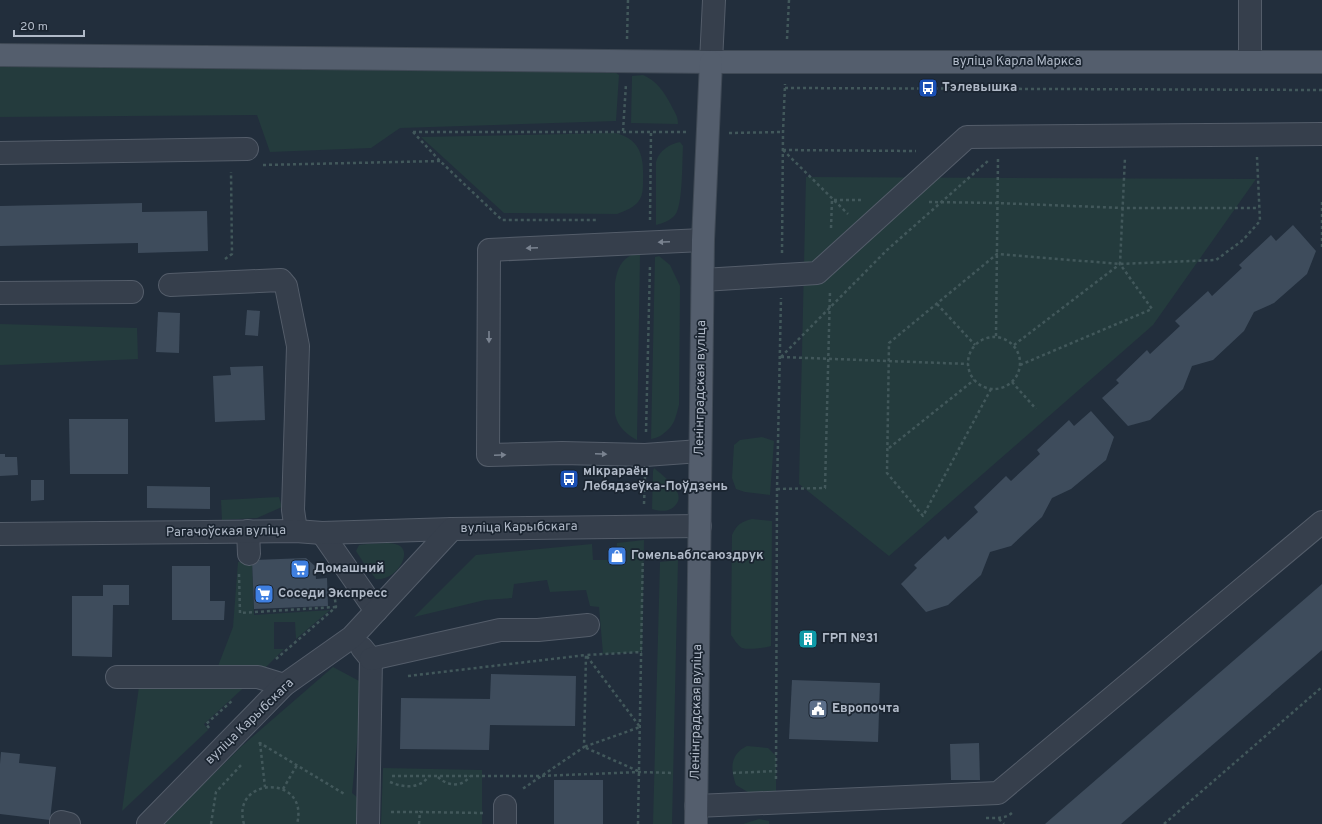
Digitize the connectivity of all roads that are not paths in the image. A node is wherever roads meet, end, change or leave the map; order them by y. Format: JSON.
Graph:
{"nodes":[{"id":1,"x":714,"y":0,"type":"edge"},
{"id":2,"x":1250,"y":0,"type":"edge"},
{"id":3,"x":0,"y":55,"type":"edge"},
{"id":4,"x":711,"y":62,"type":"junction"},
{"id":5,"x":1250,"y":62,"type":"junction"},
{"id":6,"x":1322,"y":62,"type":"edge"},
{"id":7,"x":1322,"y":134,"type":"edge"},
{"id":8,"x":247,"y":149,"type":"dead end"},
{"id":9,"x":0,"y":153,"type":"edge"},
{"id":10,"x":703,"y":240,"type":"junction"},
{"id":11,"x":703,"y":280,"type":"junction"},
{"id":12,"x":170,"y":285,"type":"dead end"},
{"id":13,"x":132,"y":292,"type":"dead end"},
{"id":14,"x":0,"y":293,"type":"edge"},
{"id":15,"x":700,"y":451,"type":"junction"},
{"id":16,"x":1322,"y":522,"type":"edge"},
{"id":17,"x":700,"y":526,"type":"junction"},
{"id":18,"x":452,"y":529,"type":"junction"},
{"id":19,"x":248,"y":531,"type":"junction"},
{"id":20,"x":296,"y":531,"type":"junction"},
{"id":21,"x":322,"y":533,"type":"junction"},
{"id":22,"x":0,"y":534,"type":"edge"},
{"id":23,"x":244,"y":562,"type":"road end"},
{"id":24,"x":376,"y":610,"type":"junction"},
{"id":25,"x":588,"y":625,"type":"dead end"},
{"id":26,"x":352,"y":637,"type":"junction"},
{"id":27,"x":371,"y":658,"type":"junction"},
{"id":28,"x":117,"y":677,"type":"dead end"},
{"id":29,"x":284,"y":685,"type":"junction"},
{"id":30,"x":696,"y":815,"type":"edge"},
{"id":31,"x":368,"y":818,"type":"edge"},
{"id":32,"x":148,"y":824,"type":"edge"}],
"edges":[{"from":1,"to":4,"type":"street","name":"Ленінградская вуліца"},
{"from":2,"to":5,"type":"street"},
{"from":3,"to":4,"type":"main road","name":"вуліца Карла Маркса"},
{"from":4,"to":5,"type":"main road","name":"вуліца Карла Маркса"},
{"from":4,"to":10,"type":"main road","name":"Ленінградская вуліца"},
{"from":5,"to":6,"type":"main road","name":"вуліца Карла Маркса"},
{"from":7,"to":11,"type":"street"},
{"from":8,"to":9,"type":"street"},
{"from":10,"to":11,"type":"main road","name":"Ленінградская вуліца"},
{"from":10,"to":15,"type":"street","one_way":true},
{"from":11,"to":15,"type":"main road","name":"Ленінградская вуліца"},
{"from":12,"to":20,"type":"street"},
{"from":13,"to":14,"type":"street"},
{"from":15,"to":17,"type":"main road","name":"Ленінградская вуліца"},
{"from":16,"to":30,"type":"street"},
{"from":17,"to":18,"type":"street","name":"вуліца Карыбскага"},
{"from":17,"to":30,"type":"main road","name":"Ленінградская вуліца"},
{"from":18,"to":21,"type":"street","name":"Рагачоўская вуліца"},
{"from":18,"to":24,"type":"street","name":"вуліца Карыбскага"},
{"from":19,"to":20,"type":"street","name":"Рагачоўская вуліца"},
{"from":19,"to":22,"type":"street","name":"Рагачоўская вуліца"},
{"from":19,"to":23,"type":"street"},
{"from":20,"to":21,"type":"street","name":"Рагачоўская вуліца"},
{"from":21,"to":24,"type":"street"},
{"from":24,"to":26,"type":"street","name":"вуліца Карыбскага"},
{"from":25,"to":27,"type":"street"},
{"from":26,"to":27,"type":"street"},
{"from":26,"to":29,"type":"street","name":"вуліца Карыбскага"},
{"from":27,"to":31,"type":"street"},
{"from":28,"to":29,"type":"street"},
{"from":29,"to":32,"type":"street","name":"вуліца Карыбскага"}]}
